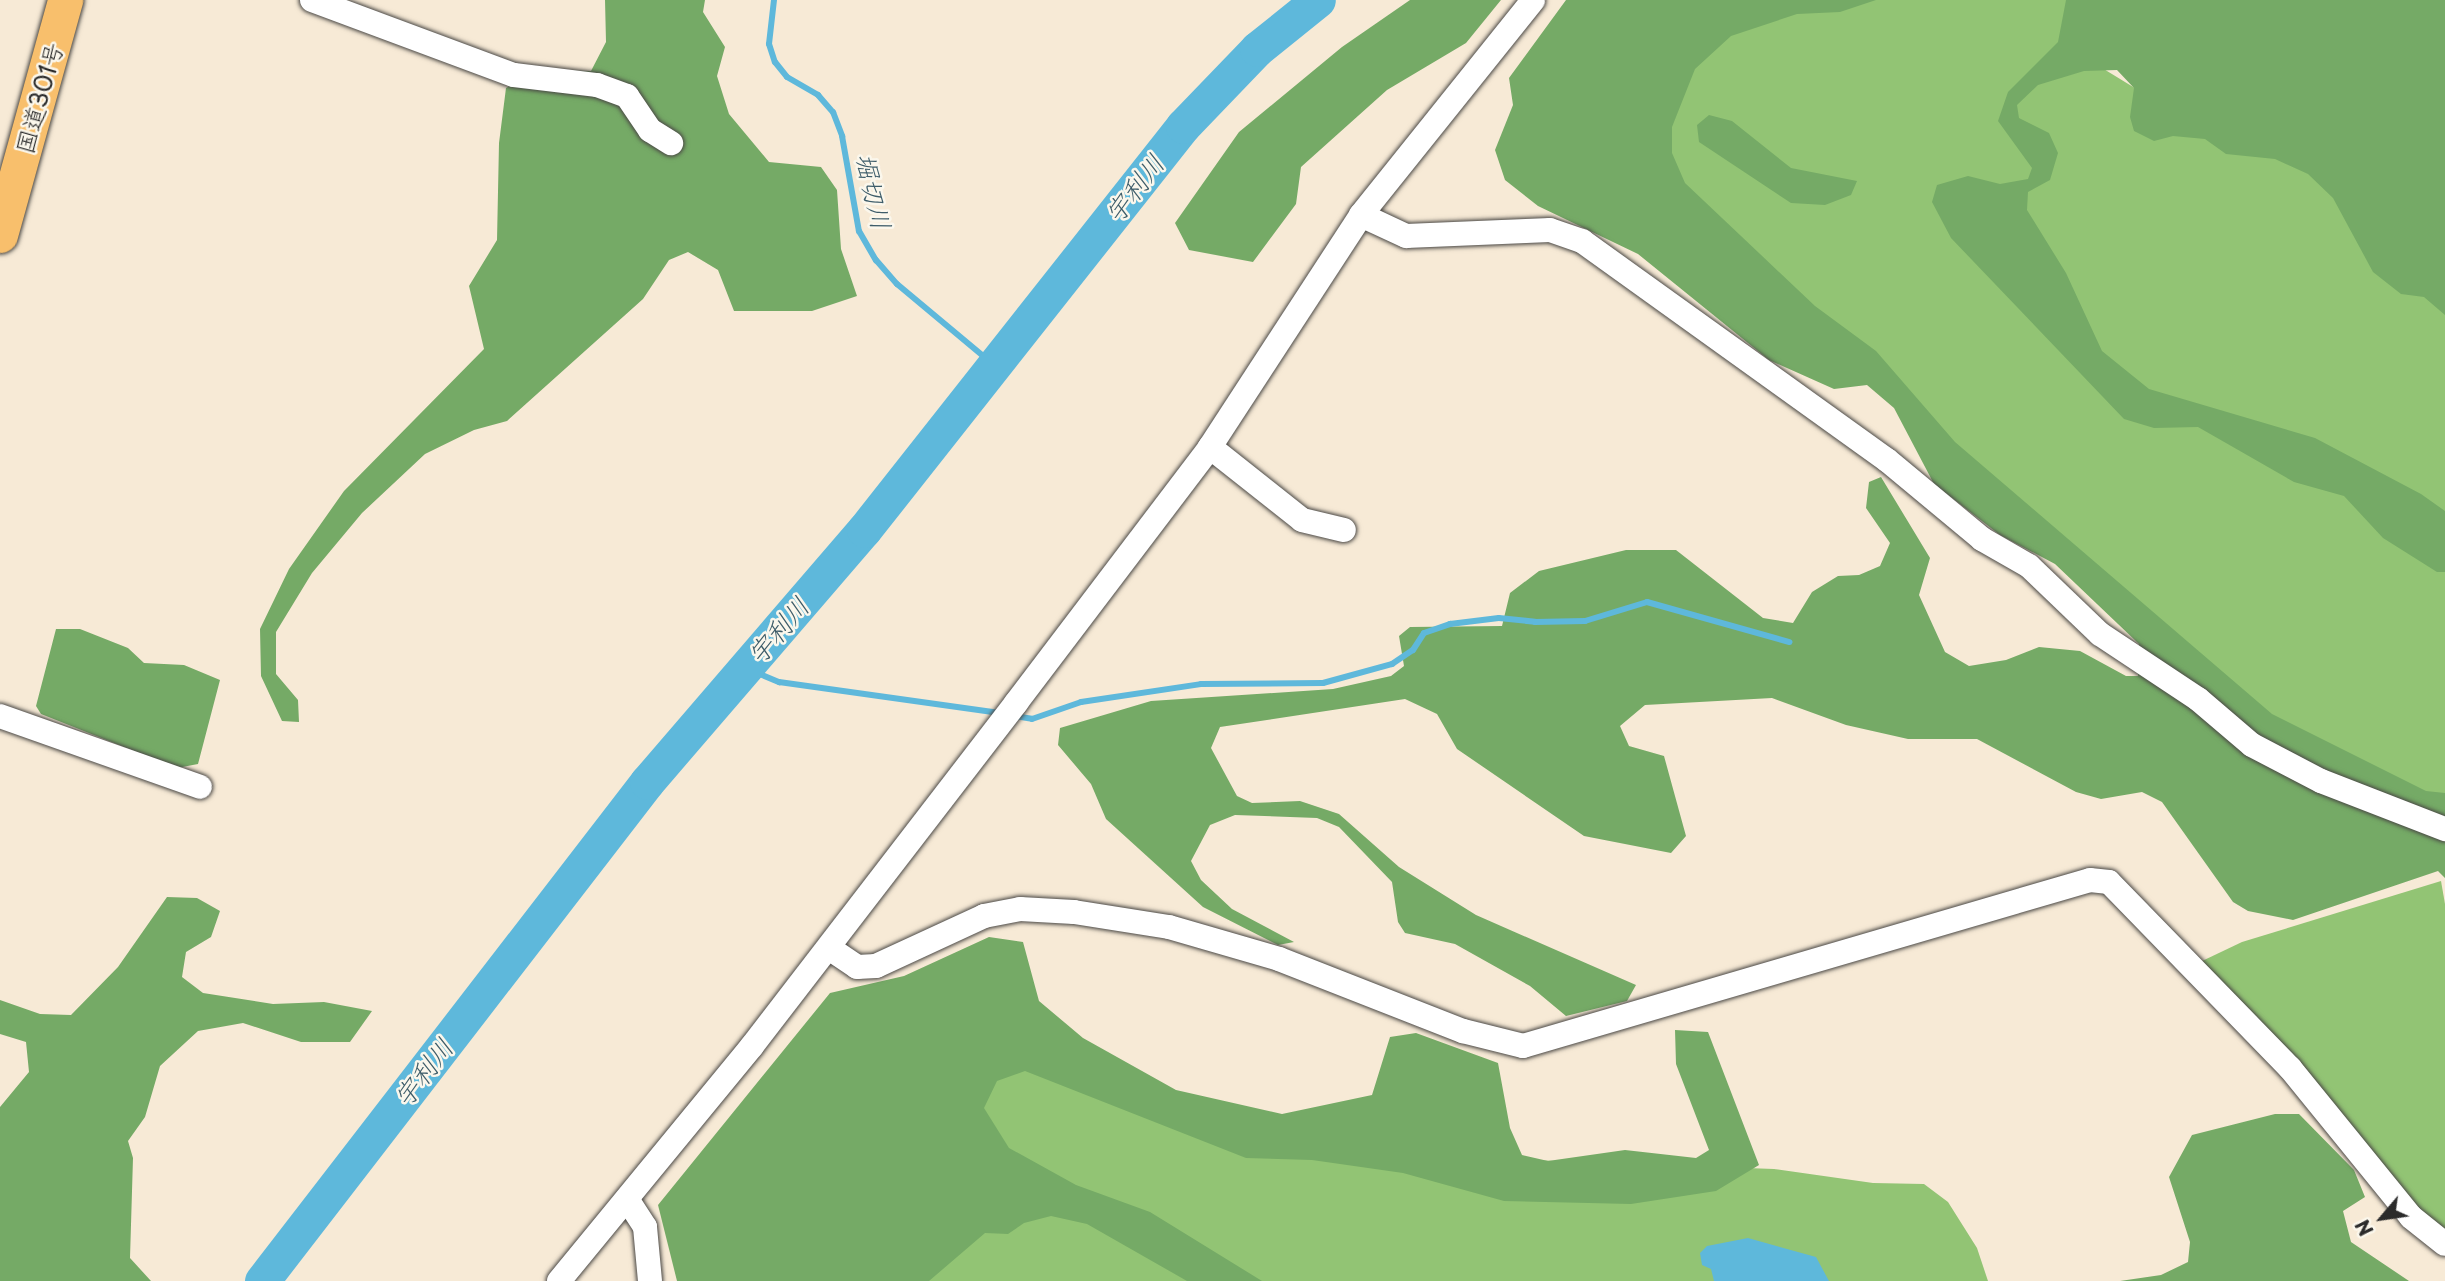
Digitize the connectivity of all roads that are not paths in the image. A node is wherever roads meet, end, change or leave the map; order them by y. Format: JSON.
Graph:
{"nodes":[{"id":1,"x":65,"y":0,"type":"edge"},
{"id":2,"x":312,"y":0,"type":"edge"},
{"id":3,"x":1533,"y":0,"type":"edge"},
{"id":4,"x":671,"y":143,"type":"dead end"},
{"id":5,"x":7,"y":182,"type":"edge"},
{"id":6,"x":1361,"y":215,"type":"junction"},
{"id":7,"x":0,"y":235,"type":"edge"},
{"id":8,"x":1210,"y":447,"type":"junction"},
{"id":9,"x":1344,"y":530,"type":"dead end"},
{"id":10,"x":0,"y":716,"type":"edge"},
{"id":11,"x":200,"y":787,"type":"dead end"},
{"id":12,"x":2445,"y":829,"type":"edge"},
{"id":13,"x":829,"y":948,"type":"junction"},
{"id":14,"x":627,"y":1199,"type":"junction"},
{"id":15,"x":2445,"y":1244,"type":"edge"},
{"id":16,"x":559,"y":1281,"type":"edge"},
{"id":17,"x":650,"y":1281,"type":"edge"}],
"edges":[{"from":1,"to":5,"type":"highway","name":"国道301号"},
{"from":2,"to":4,"type":"street"},
{"from":3,"to":6,"type":"street"},
{"from":5,"to":7,"type":"highway","name":"国道301号"},
{"from":6,"to":8,"type":"street"},
{"from":6,"to":12,"type":"street"},
{"from":8,"to":9,"type":"street"},
{"from":8,"to":13,"type":"street"},
{"from":10,"to":11,"type":"street"},
{"from":13,"to":14,"type":"street"},
{"from":13,"to":15,"type":"street"},
{"from":14,"to":16,"type":"street"},
{"from":14,"to":17,"type":"street"}]}
